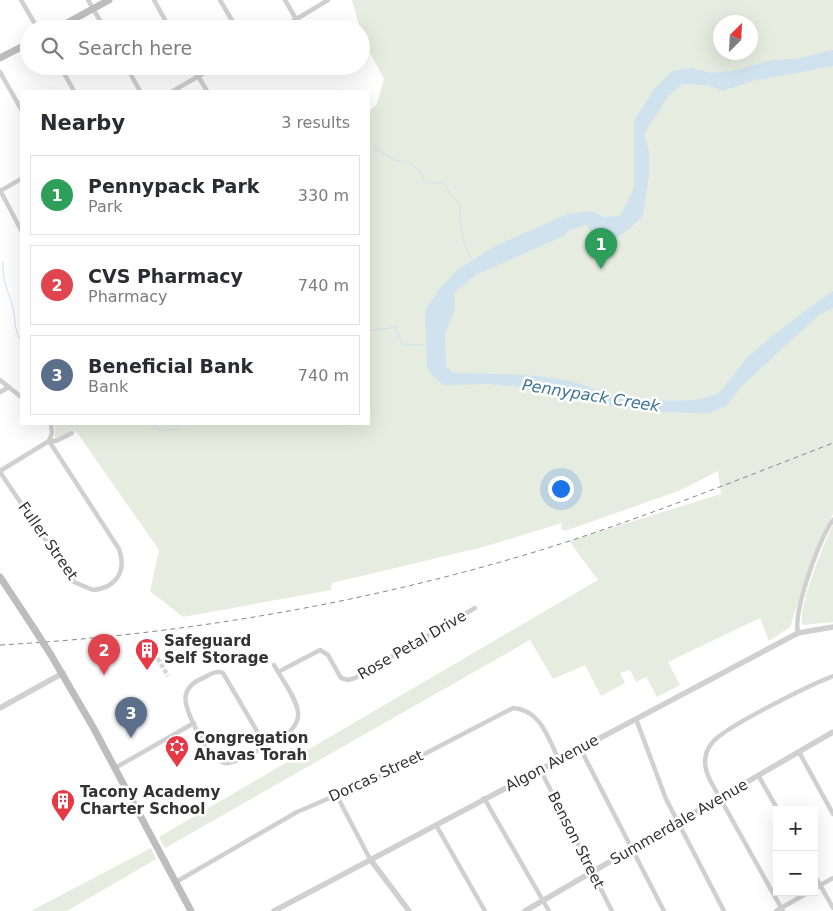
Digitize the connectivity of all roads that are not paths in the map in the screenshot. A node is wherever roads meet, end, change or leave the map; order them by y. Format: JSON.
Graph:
{"nodes":[{"id":1,"x":22,"y":0,"type":"edge"},
{"id":2,"x":88,"y":0,"type":"edge"},
{"id":3,"x":109,"y":0,"type":"edge"},
{"id":4,"x":154,"y":0,"type":"edge"},
{"id":5,"x":220,"y":0,"type":"edge"},
{"id":6,"x":285,"y":0,"type":"edge"},
{"id":7,"x":328,"y":0,"type":"edge"},
{"id":8,"x":93,"y":8,"type":"junction"},
{"id":9,"x":296,"y":19,"type":"joint"},
{"id":10,"x":33,"y":20,"type":"edge"},
{"id":11,"x":72,"y":20,"type":"edge"},
{"id":12,"x":99,"y":20,"type":"edge"},
{"id":13,"x":165,"y":20,"type":"edge"},
{"id":14,"x":232,"y":20,"type":"edge"},
{"id":15,"x":20,"y":48,"type":"edge"},
{"id":16,"x":0,"y":58,"type":"edge"},
{"id":17,"x":0,"y":72,"type":"edge"},
{"id":18,"x":65,"y":75,"type":"edge"},
{"id":19,"x":131,"y":75,"type":"edge"},
{"id":20,"x":198,"y":76,"type":"joint"},
{"id":21,"x":73,"y":90,"type":"edge"},
{"id":22,"x":139,"y":90,"type":"edge"},
{"id":23,"x":175,"y":90,"type":"edge"},
{"id":24,"x":206,"y":90,"type":"edge"},
{"id":25,"x":20,"y":107,"type":"edge"},
{"id":26,"x":20,"y":180,"type":"edge"},
{"id":27,"x":0,"y":190,"type":"edge"},
{"id":28,"x":20,"y":228,"type":"edge"},
{"id":29,"x":0,"y":380,"type":"edge"},
{"id":30,"x":9,"y":387,"type":"junction"},
{"id":31,"x":0,"y":392,"type":"edge"},
{"id":32,"x":20,"y":396,"type":"edge"},
{"id":33,"x":51,"y":425,"type":"edge"},
{"id":34,"x":72,"y":433,"type":"dead end"},
{"id":35,"x":49,"y":441,"type":"junction"},
{"id":36,"x":0,"y":471,"type":"edge"},
{"id":37,"x":833,"y":520,"type":"edge"},
{"id":38,"x":0,"y":577,"type":"edge"},
{"id":39,"x":3,"y":588,"type":"edge"},
{"id":40,"x":475,"y":608,"type":"dead end"},
{"id":41,"x":833,"y":627,"type":"edge"},
{"id":42,"x":798,"y":633,"type":"junction"},
{"id":43,"x":274,"y":665,"type":"dead end"},
{"id":44,"x":278,"y":672,"type":"junction"},
{"id":45,"x":64,"y":673,"type":"junction"},
{"id":46,"x":833,"y":676,"type":"edge"},
{"id":47,"x":0,"y":708,"type":"edge"},
{"id":48,"x":636,"y":719,"type":"junction"},
{"id":49,"x":194,"y":723,"type":"junction"},
{"id":50,"x":833,"y":732,"type":"edge"},
{"id":51,"x":265,"y":745,"type":"junction"},
{"id":52,"x":580,"y":748,"type":"junction"},
{"id":53,"x":799,"y":752,"type":"junction"},
{"id":54,"x":559,"y":760,"type":"junction"},
{"id":55,"x":115,"y":768,"type":"junction"},
{"id":56,"x":540,"y":769,"type":"junction"},
{"id":57,"x":758,"y":775,"type":"junction"},
{"id":58,"x":337,"y":796,"type":"junction"},
{"id":59,"x":484,"y":798,"type":"junction"},
{"id":60,"x":720,"y":798,"type":"junction"},
{"id":61,"x":776,"y":806,"type":"edge"},
{"id":62,"x":833,"y":814,"type":"edge"},
{"id":63,"x":678,"y":822,"type":"junction"},
{"id":64,"x":436,"y":826,"type":"junction"},
{"id":65,"x":632,"y":849,"type":"junction"},
{"id":66,"x":370,"y":859,"type":"junction"},
{"id":67,"x":592,"y":872,"type":"junction"},
{"id":68,"x":833,"y":878,"type":"edge"},
{"id":69,"x":176,"y":882,"type":"junction"},
{"id":70,"x":818,"y":882,"type":"edge"},
{"id":71,"x":820,"y":886,"type":"junction"},
{"id":72,"x":803,"y":896,"type":"edge"},
{"id":73,"x":543,"y":900,"type":"junction"},
{"id":74,"x":833,"y":908,"type":"edge"},
{"id":75,"x":284,"y":909,"type":"edge"},
{"id":76,"x":405,"y":910,"type":"edge"},
{"id":77,"x":780,"y":910,"type":"edge"},
{"id":78,"x":191,"y":911,"type":"edge"},
{"id":79,"x":274,"y":911,"type":"edge"},
{"id":80,"x":485,"y":911,"type":"edge"},
{"id":81,"x":525,"y":911,"type":"edge"},
{"id":82,"x":549,"y":911,"type":"edge"},
{"id":83,"x":612,"y":911,"type":"edge"},
{"id":84,"x":664,"y":911,"type":"edge"},
{"id":85,"x":724,"y":911,"type":"edge"}],
"edges":[{"from":1,"to":10,"type":"street"},
{"from":2,"to":8,"type":"street"},
{"from":3,"to":8,"type":"main road"},
{"from":4,"to":13,"type":"street"},
{"from":5,"to":14,"type":"street"},
{"from":6,"to":9,"type":"street"},
{"from":7,"to":9,"type":"street"},
{"from":8,"to":11,"type":"main road"},
{"from":8,"to":12,"type":"street"},
{"from":15,"to":16,"type":"main road"},
{"from":17,"to":25,"type":"street"},
{"from":18,"to":21,"type":"street"},
{"from":19,"to":22,"type":"street"},
{"from":20,"to":23,"type":"street"},
{"from":20,"to":24,"type":"street"},
{"from":26,"to":27,"type":"street"},
{"from":27,"to":28,"type":"street"},
{"from":29,"to":30,"type":"street"},
{"from":30,"to":31,"type":"street"},
{"from":30,"to":32,"type":"street"},
{"from":33,"to":35,"type":"street"},
{"from":34,"to":35,"type":"street"},
{"from":35,"to":36,"type":"street"},
{"from":35,"to":36,"type":"street","name":"Fuller Street"},
{"from":37,"to":42,"type":"street"},
{"from":38,"to":39,"type":"main road"},
{"from":39,"to":45,"type":"main road","bridge":true},
{"from":40,"to":44,"type":"street","name":"Rose Petal Drive"},
{"from":41,"to":42,"type":"street","name":"Algon Avenue"},
{"from":42,"to":48,"type":"street","name":"Algon Avenue"},
{"from":43,"to":44,"type":"street"},
{"from":44,"to":51,"type":"street"},
{"from":45,"to":47,"type":"street"},
{"from":45,"to":55,"type":"main road"},
{"from":46,"to":60,"type":"street"},
{"from":48,"to":52,"type":"street","name":"Algon Avenue"},
{"from":48,"to":63,"type":"street"},
{"from":49,"to":51,"type":"street"},
{"from":49,"to":51,"type":"street"},
{"from":49,"to":55,"type":"street"},
{"from":50,"to":53,"type":"street","name":"Summerdale Avenue"},
{"from":52,"to":54,"type":"street","name":"Algon Avenue"},
{"from":52,"to":65,"type":"street"},
{"from":53,"to":57,"type":"street","name":"Summerdale Avenue"},
{"from":53,"to":62,"type":"street"},
{"from":54,"to":56,"type":"street","name":"Algon Avenue"},
{"from":54,"to":58,"type":"street","name":"Dorcas Street"},
{"from":55,"to":69,"type":"main road"},
{"from":56,"to":59,"type":"street","name":"Algon Avenue"},
{"from":56,"to":67,"type":"street","name":"Benson Street"},
{"from":57,"to":60,"type":"street","name":"Summerdale Avenue"},
{"from":57,"to":61,"type":"street"},
{"from":58,"to":66,"type":"street"},
{"from":58,"to":69,"type":"street","name":"Dorcas Street"},
{"from":59,"to":64,"type":"street","name":"Algon Avenue"},
{"from":59,"to":73,"type":"street"},
{"from":60,"to":63,"type":"street","name":"Summerdale Avenue"},
{"from":60,"to":77,"type":"street"},
{"from":63,"to":65,"type":"street","name":"Summerdale Avenue"},
{"from":63,"to":85,"type":"street"},
{"from":64,"to":66,"type":"street","name":"Algon Avenue"},
{"from":64,"to":80,"type":"street"},
{"from":65,"to":67,"type":"street","name":"Summerdale Avenue"},
{"from":65,"to":84,"type":"street"},
{"from":66,"to":75,"type":"street","name":"Algon Avenue"},
{"from":66,"to":76,"type":"street"},
{"from":67,"to":73,"type":"street","name":"Summerdale Avenue"},
{"from":67,"to":83,"type":"street","name":"Benson Street"},
{"from":68,"to":71,"type":"street"},
{"from":69,"to":78,"type":"main road"},
{"from":70,"to":71,"type":"street"},
{"from":71,"to":74,"type":"street"},
{"from":72,"to":77,"type":"street"},
{"from":73,"to":81,"type":"street","name":"Summerdale Avenue"},
{"from":73,"to":82,"type":"street"},
{"from":75,"to":79,"type":"street","name":"Algon Avenue"}]}
